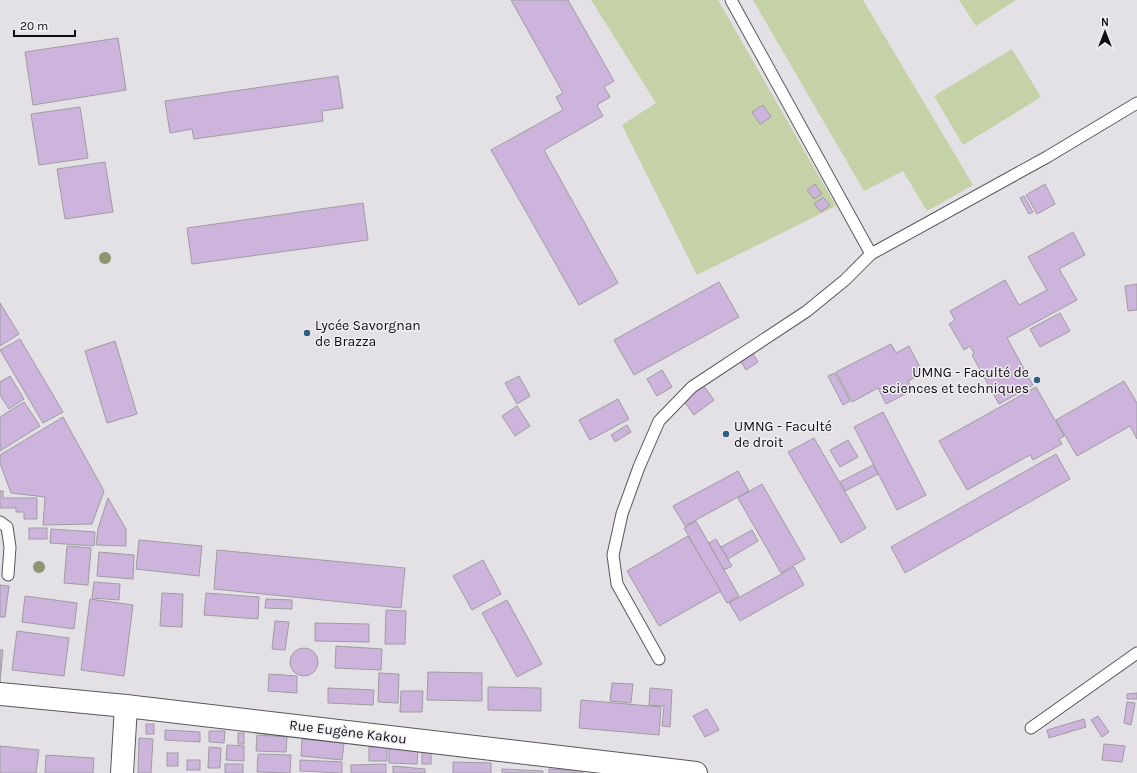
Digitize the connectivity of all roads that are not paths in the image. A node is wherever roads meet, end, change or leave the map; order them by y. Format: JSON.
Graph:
{"nodes":[{"id":1,"x":731,"y":0,"type":"edge"},
{"id":2,"x":1137,"y":103,"type":"edge"},
{"id":3,"x":871,"y":254,"type":"junction"},
{"id":4,"x":0,"y":522,"type":"edge"},
{"id":5,"x":8,"y":575,"type":"dead end"},
{"id":6,"x":1137,"y":653,"type":"edge"},
{"id":7,"x":659,"y":659,"type":"dead end"},
{"id":8,"x":0,"y":694,"type":"edge"},
{"id":9,"x":126,"y":706,"type":"junction"},
{"id":10,"x":1031,"y":728,"type":"dead end"},
{"id":11,"x":122,"y":773,"type":"edge"},
{"id":12,"x":696,"y":773,"type":"edge"}],
"edges":[{"from":1,"to":3,"type":"lane"},
{"from":2,"to":3,"type":"lane"},
{"from":3,"to":7,"type":"lane"},
{"from":4,"to":5,"type":"lane"},
{"from":6,"to":10,"type":"lane"},
{"from":8,"to":9,"type":"street","name":"Rue Eugène Kakou"},
{"from":9,"to":11,"type":"street"},
{"from":9,"to":12,"type":"street","name":"Rue Eugène Kakou"}]}
